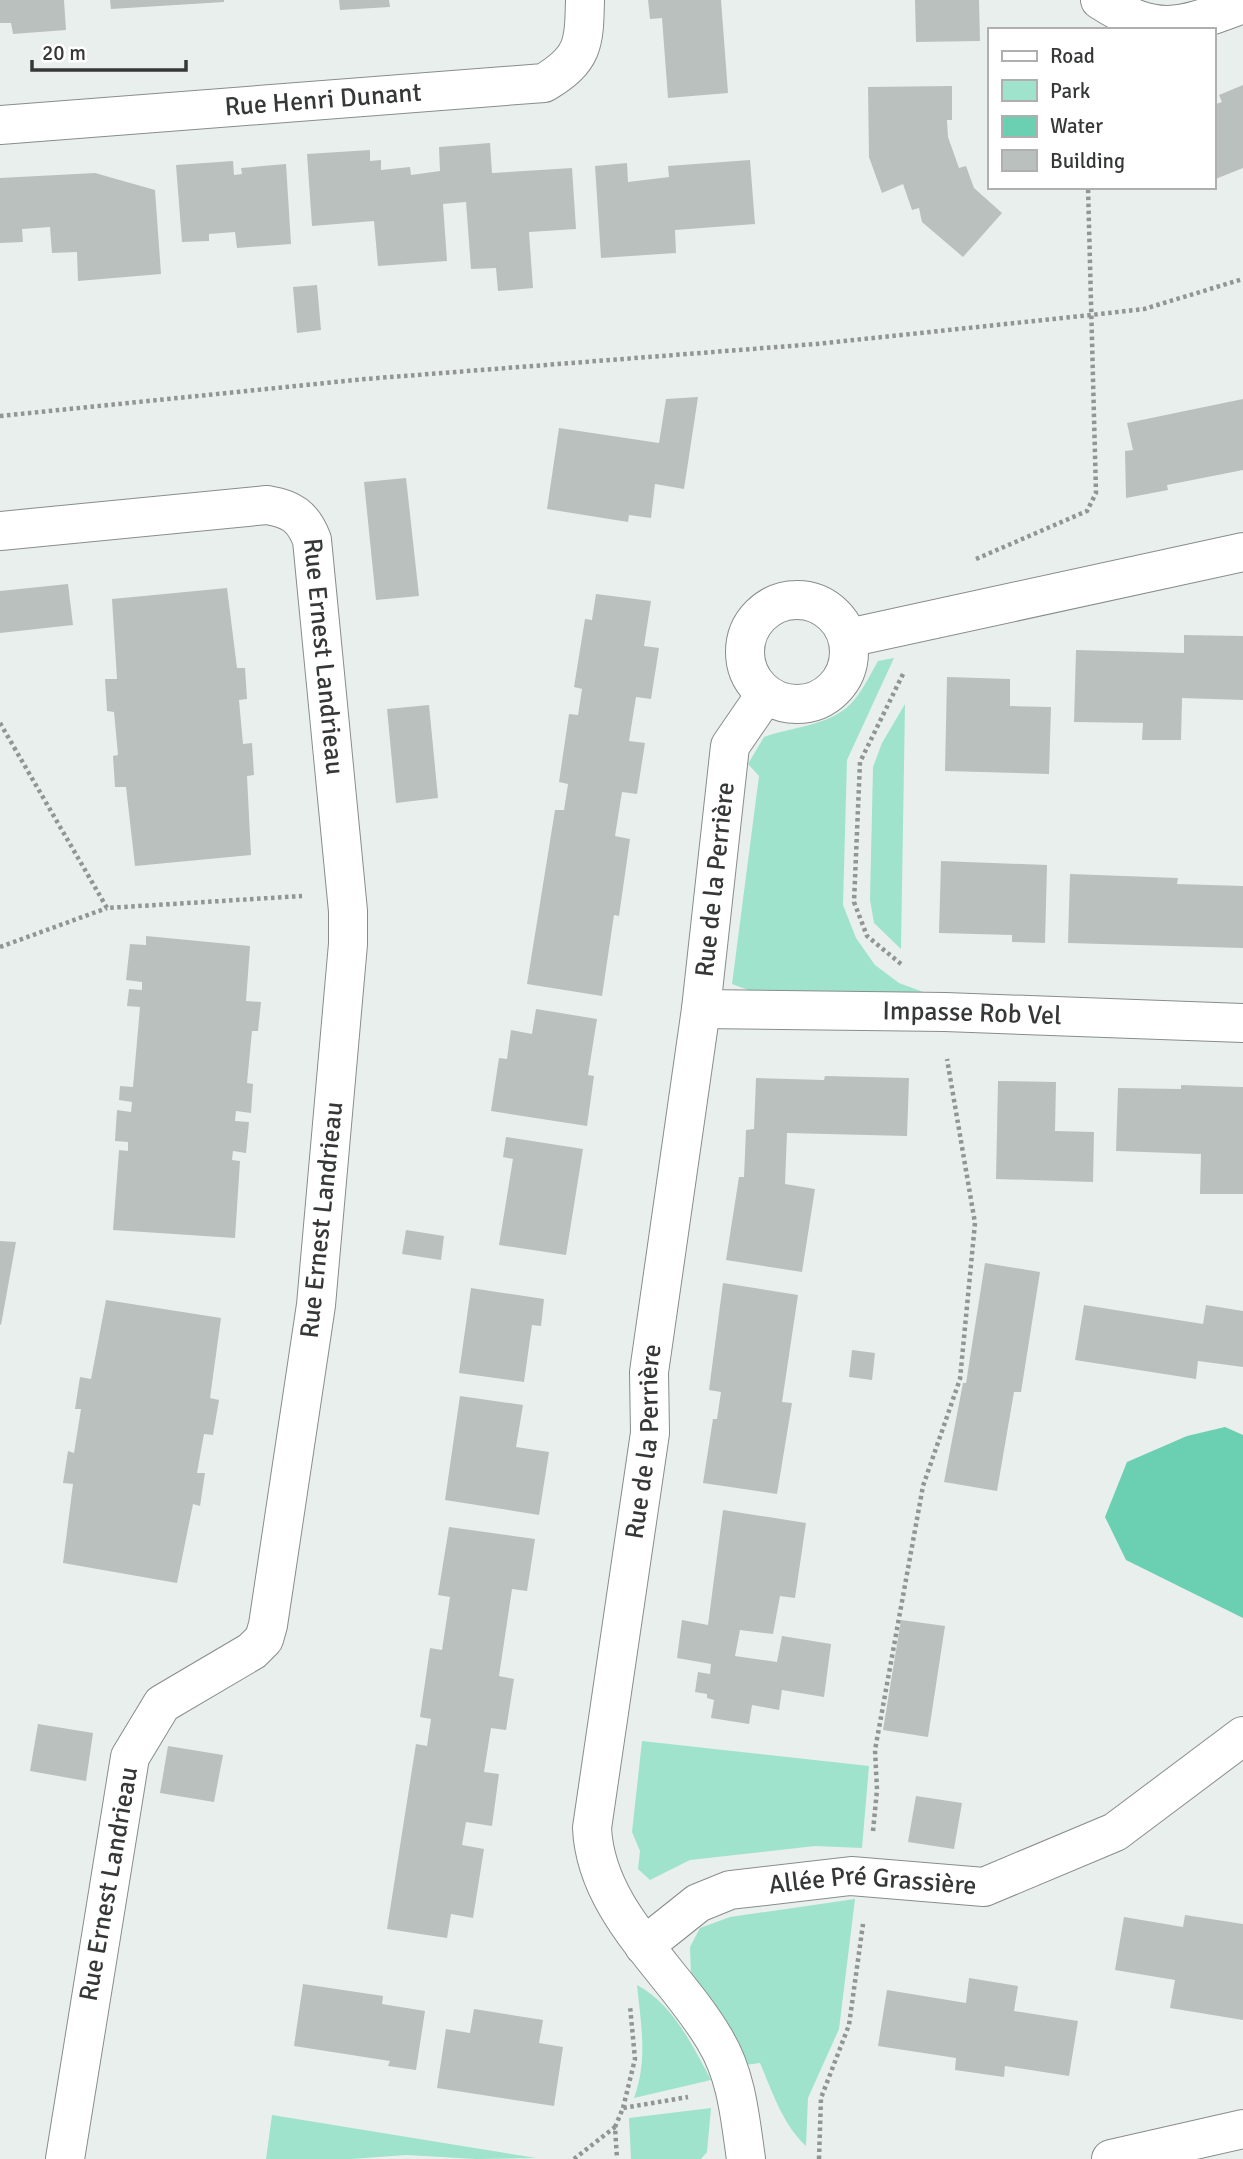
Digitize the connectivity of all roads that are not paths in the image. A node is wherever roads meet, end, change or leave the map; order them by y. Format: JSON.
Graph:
{"nodes":[{"id":1,"x":585,"y":0,"type":"edge"},
{"id":2,"x":1100,"y":0,"type":"edge"},
{"id":3,"x":1243,"y":4,"type":"edge"},
{"id":4,"x":0,"y":125,"type":"edge"},
{"id":5,"x":0,"y":531,"type":"edge"},
{"id":6,"x":1243,"y":552,"type":"edge"},
{"id":7,"x":848,"y":638,"type":"junction"},
{"id":8,"x":765,"y":695,"type":"junction"},
{"id":9,"x":701,"y":1009,"type":"junction"},
{"id":10,"x":1243,"y":1023,"type":"edge"},
{"id":11,"x":1243,"y":1737,"type":"edge"},
{"id":12,"x":644,"y":1946,"type":"junction"},
{"id":13,"x":1243,"y":2129,"type":"edge"},
{"id":14,"x":65,"y":2159,"type":"edge"},
{"id":15,"x":746,"y":2159,"type":"edge"},
{"id":16,"x":1111,"y":2159,"type":"edge"}],
"edges":[{"from":1,"to":4,"type":"street","name":"Rue Henri Dunant"},
{"from":2,"to":3,"type":"street"},
{"from":5,"to":14,"type":"street","name":"Rue Ernest Landrieau"},
{"from":6,"to":7,"type":"street"},
{"from":7,"to":8,"type":"street"},
{"from":7,"to":8,"type":"street"},
{"from":8,"to":9,"type":"street","name":"Rue de la Perrière"},
{"from":9,"to":10,"type":"street","name":"Impasse Rob Vel"},
{"from":9,"to":12,"type":"street","name":"Rue de la Perrière"},
{"from":11,"to":12,"type":"street","name":"Allée Pré Grassière"},
{"from":12,"to":15,"type":"street","name":"Rue de la Perrière"},
{"from":13,"to":16,"type":"street"}]}
